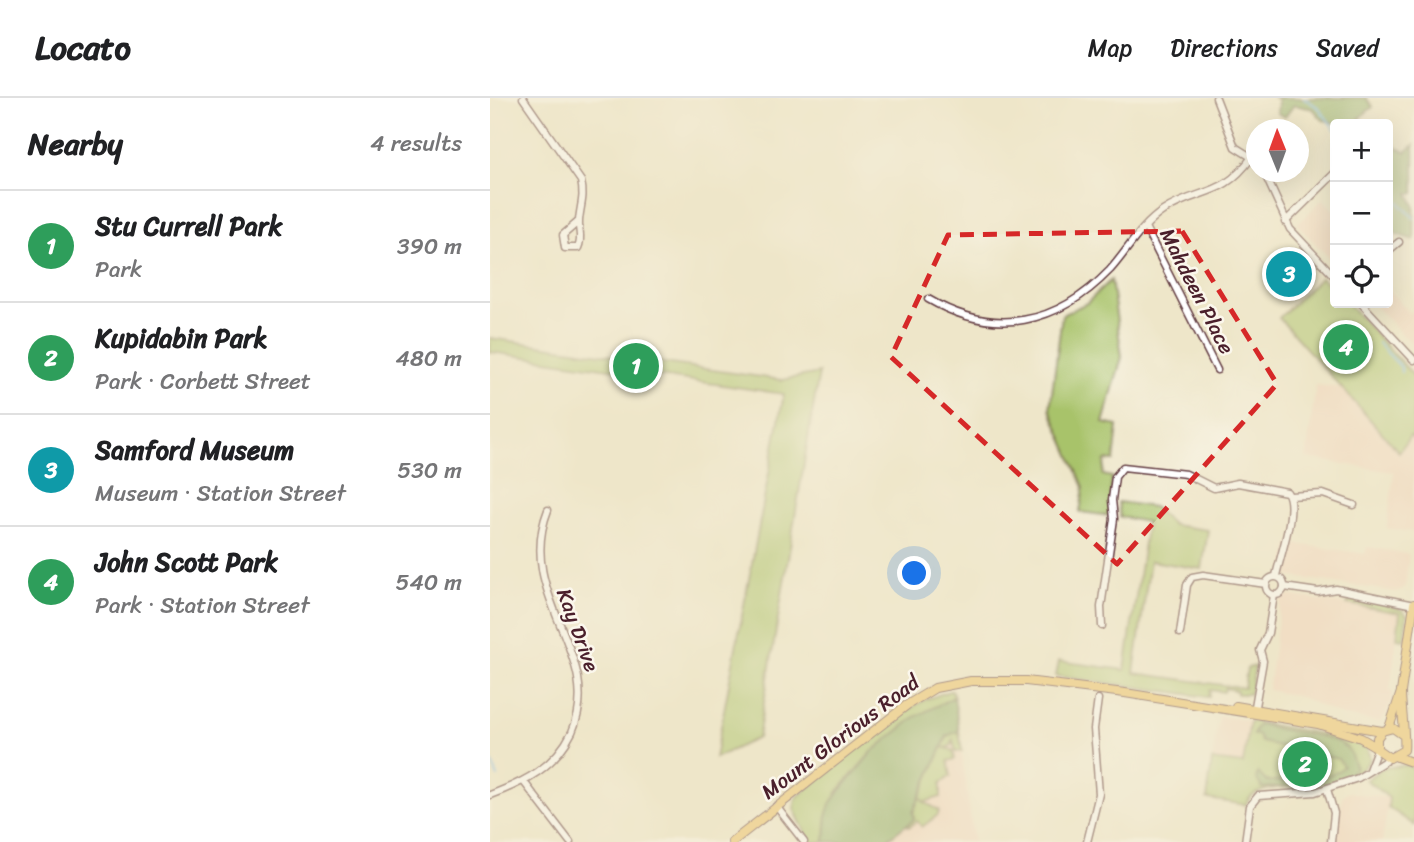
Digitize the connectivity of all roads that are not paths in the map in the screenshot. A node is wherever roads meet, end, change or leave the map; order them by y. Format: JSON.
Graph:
{"nodes":[{"id":1,"x":523,"y":98,"type":"edge"},
{"id":2,"x":1216,"y":98,"type":"edge"},
{"id":3,"x":1246,"y":153,"type":"edge"},
{"id":4,"x":1246,"y":166,"type":"edge"},
{"id":5,"x":1330,"y":178,"type":"edge"},
{"id":6,"x":1268,"y":182,"type":"edge"},
{"id":7,"x":579,"y":222,"type":"dead end"},
{"id":8,"x":1285,"y":222,"type":"junction"},
{"id":9,"x":1145,"y":227,"type":"junction"},
{"id":10,"x":1399,"y":242,"type":"dead end"},
{"id":11,"x":1393,"y":247,"type":"edge"},
{"id":12,"x":1330,"y":271,"type":"edge"},
{"id":13,"x":928,"y":299,"type":"dead end"},
{"id":14,"x":1366,"y":308,"type":"edge"},
{"id":15,"x":1414,"y":360,"type":"edge"},
{"id":16,"x":1217,"y":370,"type":"dead end"},
{"id":17,"x":1290,"y":496,"type":"junction"},
{"id":18,"x":1354,"y":505,"type":"dead end"},
{"id":19,"x":548,"y":510,"type":"dead end"},
{"id":20,"x":1276,"y":576,"type":"junction"},
{"id":21,"x":1266,"y":584,"type":"junction"},
{"id":22,"x":1284,"y":587,"type":"junction"},
{"id":23,"x":1274,"y":595,"type":"junction"},
{"id":24,"x":1414,"y":604,"type":"edge"},
{"id":25,"x":1102,"y":626,"type":"dead end"},
{"id":26,"x":1180,"y":633,"type":"dead end"},
{"id":27,"x":1401,"y":692,"type":"junction"},
{"id":28,"x":1098,"y":699,"type":"dead end"},
{"id":29,"x":1254,"y":711,"type":"junction"},
{"id":30,"x":1354,"y":725,"type":"junction"},
{"id":31,"x":1386,"y":729,"type":"junction"},
{"id":32,"x":1358,"y":737,"type":"junction"},
{"id":33,"x":1404,"y":738,"type":"junction"},
{"id":34,"x":1414,"y":747,"type":"edge"},
{"id":35,"x":1376,"y":748,"type":"junction"},
{"id":36,"x":1393,"y":757,"type":"junction"},
{"id":37,"x":1414,"y":763,"type":"edge"},
{"id":38,"x":1369,"y":769,"type":"junction"},
{"id":39,"x":524,"y":782,"type":"junction"},
{"id":40,"x":1327,"y":789,"type":"junction"},
{"id":41,"x":490,"y":795,"type":"edge"},
{"id":42,"x":776,"y":806,"type":"junction"},
{"id":43,"x":570,"y":842,"type":"edge"},
{"id":44,"x":732,"y":842,"type":"edge"},
{"id":45,"x":804,"y":842,"type":"edge"},
{"id":46,"x":1087,"y":842,"type":"edge"},
{"id":47,"x":1245,"y":842,"type":"edge"},
{"id":48,"x":1331,"y":842,"type":"edge"}],
"edges":[{"from":1,"to":7,"type":"street"},
{"from":2,"to":3,"type":"street"},
{"from":4,"to":9,"type":"street"},
{"from":5,"to":8,"type":"street"},
{"from":6,"to":8,"type":"street"},
{"from":8,"to":12,"type":"street"},
{"from":9,"to":13,"type":"street"},
{"from":9,"to":16,"type":"street","name":"Mahdeen Place"},
{"from":10,"to":11,"type":"street"},
{"from":14,"to":15,"type":"street"},
{"from":17,"to":18,"type":"street"},
{"from":17,"to":20,"type":"street"},
{"from":17,"to":25,"type":"street"},
{"from":19,"to":39,"type":"street","name":"Kay Drive"},
{"from":20,"to":21,"type":"street"},
{"from":20,"to":22,"type":"street"},
{"from":21,"to":23,"type":"street"},
{"from":21,"to":26,"type":"street"},
{"from":22,"to":23,"type":"street"},
{"from":22,"to":24,"type":"street"},
{"from":23,"to":29,"type":"street"},
{"from":24,"to":27,"type":"main road"},
{"from":27,"to":31,"type":"main road"},
{"from":27,"to":33,"type":"main road"},
{"from":28,"to":46,"type":"street"},
{"from":29,"to":30,"type":"main road","name":"Mount Glorious Road"},
{"from":29,"to":32,"type":"main road","name":"Mount Glorious Road"},
{"from":29,"to":42,"type":"main road","name":"Mount Glorious Road"},
{"from":30,"to":31,"type":"main road","name":"Mount Glorious Road"},
{"from":30,"to":32,"type":"main road"},
{"from":31,"to":33,"type":"main road"},
{"from":31,"to":35,"type":"main road"},
{"from":32,"to":35,"type":"main road","name":"Mount Glorious Road"},
{"from":33,"to":34,"type":"main road"},
{"from":33,"to":36,"type":"main road"},
{"from":35,"to":36,"type":"main road"},
{"from":35,"to":38,"type":"street"},
{"from":36,"to":37,"type":"main road"},
{"from":36,"to":38,"type":"street"},
{"from":38,"to":40,"type":"street"},
{"from":39,"to":41,"type":"street","name":"Kay Drive"},
{"from":39,"to":43,"type":"street"},
{"from":40,"to":47,"type":"street"},
{"from":40,"to":48,"type":"street"},
{"from":42,"to":44,"type":"main road","name":"Mount Glorious Road"},
{"from":42,"to":45,"type":"street"}]}
